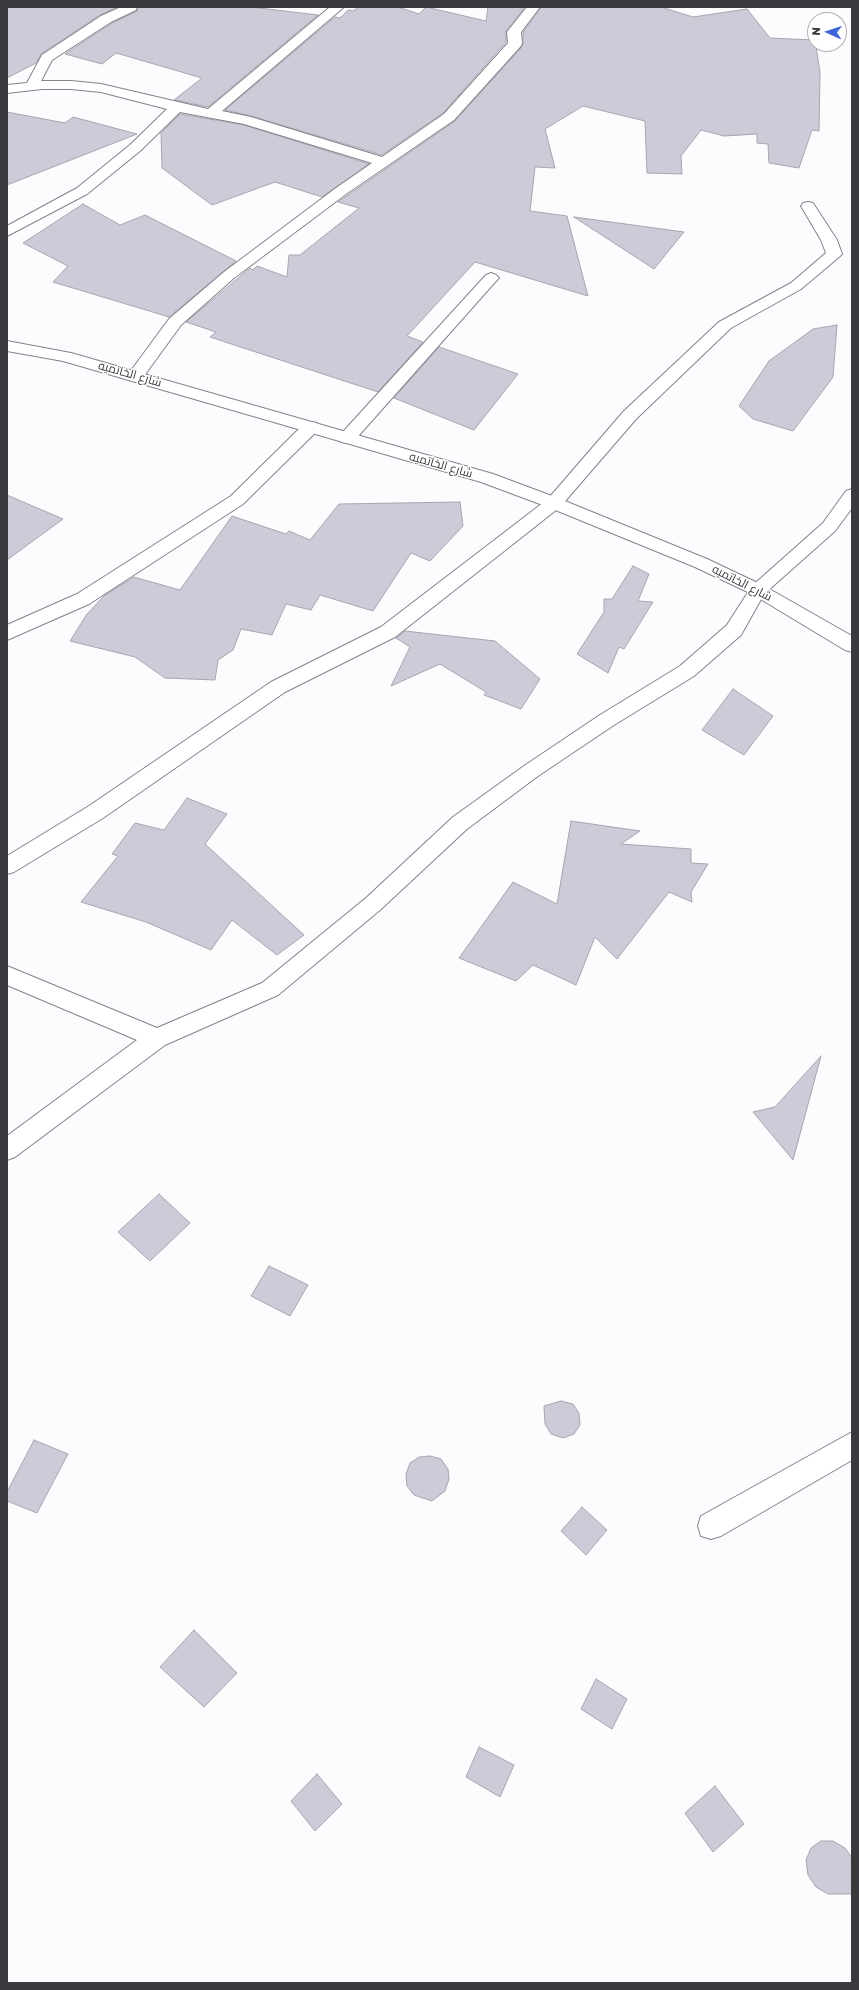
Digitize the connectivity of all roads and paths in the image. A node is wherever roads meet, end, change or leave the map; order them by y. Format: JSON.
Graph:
{"nodes":[{"id":1,"x":131,"y":7,"type":"edge"},
{"id":2,"x":338,"y":7,"type":"edge"},
{"id":3,"x":534,"y":7,"type":"edge"},
{"id":4,"x":32,"y":86,"type":"junction"},
{"id":5,"x":7,"y":89,"type":"edge"},
{"id":6,"x":177,"y":107,"type":"junction"},
{"id":7,"x":211,"y":113,"type":"junction"},
{"id":8,"x":384,"y":162,"type":"junction"},
{"id":9,"x":808,"y":206,"type":"dead end"},
{"id":10,"x":7,"y":232,"type":"edge"},
{"id":11,"x":491,"y":278,"type":"dead end"},
{"id":12,"x":7,"y":346,"type":"edge"},
{"id":13,"x":135,"y":376,"type":"junction"},
{"id":14,"x":311,"y":427,"type":"junction"},
{"id":15,"x":347,"y":438,"type":"junction"},
{"id":16,"x":852,"y":495,"type":"edge"},
{"id":17,"x":554,"y":503,"type":"junction"},
{"id":18,"x":758,"y":590,"type":"junction"},
{"id":19,"x":7,"y":633,"type":"edge"},
{"id":20,"x":852,"y":645,"type":"edge"},
{"id":21,"x":7,"y":866,"type":"edge"},
{"id":22,"x":7,"y":975,"type":"edge"},
{"id":23,"x":156,"y":1038,"type":"junction"},
{"id":24,"x":7,"y":1150,"type":"edge"},
{"id":25,"x":852,"y":1445,"type":"edge"},
{"id":26,"x":711,"y":1526,"type":"dead end"}],
"edges":[{"from":1,"to":4,"type":"street"},
{"from":2,"to":7,"type":"street"},
{"from":3,"to":8,"type":"street"},
{"from":4,"to":5,"type":"street"},
{"from":4,"to":6,"type":"street"},
{"from":6,"to":7,"type":"street"},
{"from":6,"to":10,"type":"street"},
{"from":7,"to":8,"type":"street"},
{"from":8,"to":13,"type":"street"},
{"from":9,"to":17,"type":"street"},
{"from":11,"to":15,"type":"street"},
{"from":12,"to":13,"type":"street","name":"شارع الخاتميه"},
{"from":13,"to":14,"type":"street","name":"شارع الخاتميه"},
{"from":14,"to":15,"type":"street","name":"شارع الخاتميه"},
{"from":14,"to":19,"type":"street"},
{"from":15,"to":17,"type":"street","name":"شارع الخاتميه"},
{"from":16,"to":18,"type":"street"},
{"from":17,"to":18,"type":"street","name":"شارع الخاتميه"},
{"from":17,"to":21,"type":"street"},
{"from":18,"to":20,"type":"street","name":"شارع الخاتميه"},
{"from":18,"to":23,"type":"street"},
{"from":22,"to":23,"type":"street"},
{"from":23,"to":24,"type":"street"},
{"from":25,"to":26,"type":"street"}]}
